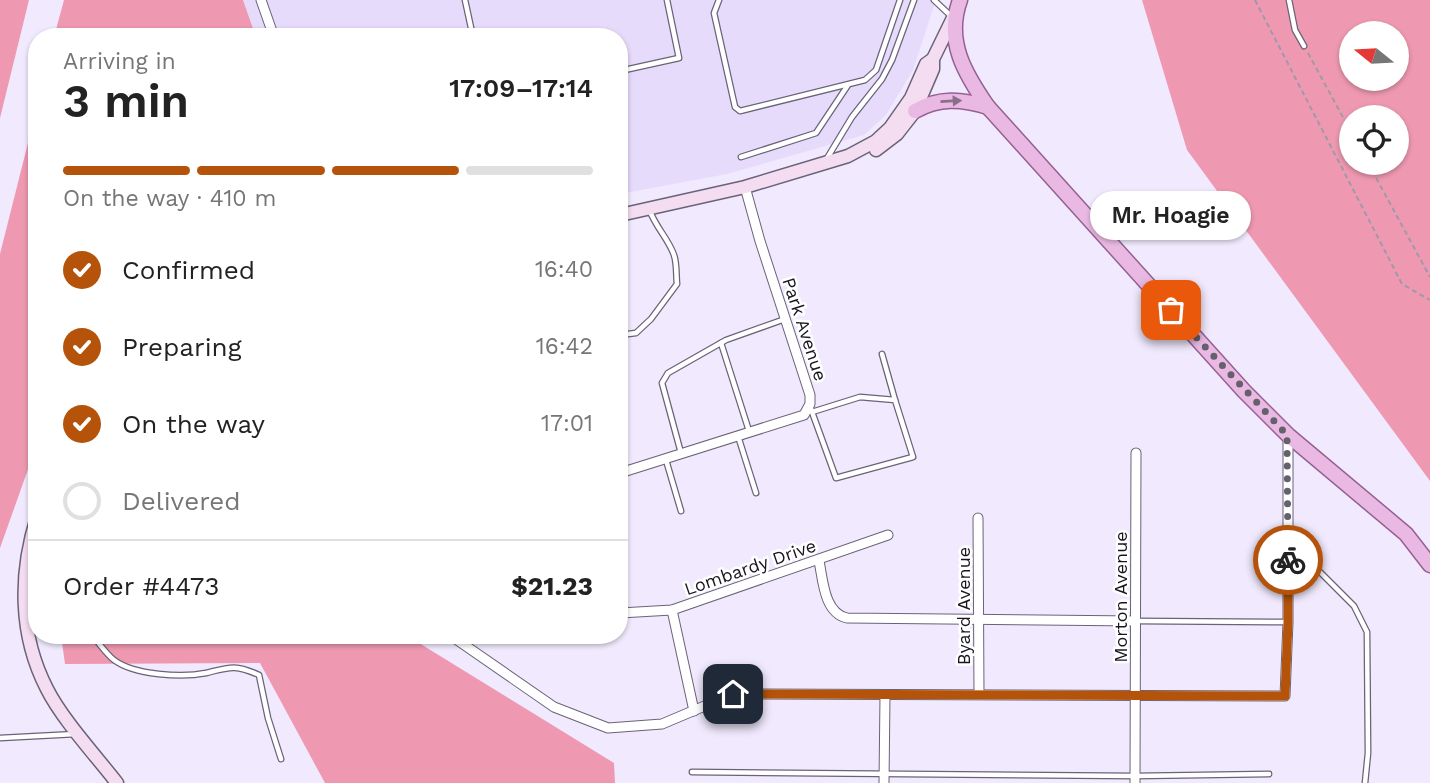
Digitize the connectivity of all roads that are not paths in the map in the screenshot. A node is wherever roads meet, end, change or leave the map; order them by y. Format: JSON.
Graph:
{"nodes":[{"id":1,"x":261,"y":0,"type":"edge"},
{"id":2,"x":465,"y":0,"type":"edge"},
{"id":3,"x":667,"y":0,"type":"edge"},
{"id":4,"x":719,"y":0,"type":"edge"},
{"id":5,"x":900,"y":0,"type":"edge"},
{"id":6,"x":914,"y":0,"type":"edge"},
{"id":7,"x":934,"y":0,"type":"edge"},
{"id":8,"x":960,"y":0,"type":"edge"},
{"id":9,"x":1289,"y":0,"type":"edge"},
{"id":10,"x":953,"y":18,"type":"junction"},
{"id":11,"x":271,"y":28,"type":"edge"},
{"id":12,"x":472,"y":28,"type":"edge"},
{"id":13,"x":1304,"y":46,"type":"road end"},
{"id":14,"x":933,"y":59,"type":"junction"},
{"id":15,"x":628,"y":69,"type":"edge"},
{"id":16,"x":848,"y":85,"type":"junction"},
{"id":17,"x":988,"y":107,"type":"junction"},
{"id":18,"x":915,"y":111,"type":"junction"},
{"id":19,"x":848,"y":156,"type":"junction"},
{"id":20,"x":741,"y":157,"type":"dead end"},
{"id":21,"x":823,"y":164,"type":"junction"},
{"id":22,"x":745,"y":187,"type":"junction"},
{"id":23,"x":649,"y":208,"type":"junction"},
{"id":24,"x":628,"y":213,"type":"edge"},
{"id":25,"x":785,"y":319,"type":"junction"},
{"id":26,"x":628,"y":334,"type":"edge"},
{"id":27,"x":721,"y":343,"type":"junction"},
{"id":28,"x":882,"y":354,"type":"dead end"},
{"id":29,"x":895,"y":400,"type":"junction"},
{"id":30,"x":811,"y":408,"type":"junction"},
{"id":31,"x":750,"y":432,"type":"junction"},
{"id":32,"x":1287,"y":435,"type":"junction"},
{"id":33,"x":738,"y":436,"type":"junction"},
{"id":34,"x":1136,"y":453,"type":"dead end"},
{"id":35,"x":681,"y":454,"type":"junction"},
{"id":36,"x":665,"y":459,"type":"junction"},
{"id":37,"x":628,"y":471,"type":"edge"},
{"id":38,"x":756,"y":493,"type":"dead end"},
{"id":39,"x":681,"y":511,"type":"dead end"},
{"id":40,"x":978,"y":519,"type":"dead end"},
{"id":41,"x":888,"y":535,"type":"dead end"},
{"id":42,"x":1288,"y":544,"type":"junction"},
{"id":43,"x":28,"y":553,"type":"edge"},
{"id":44,"x":27,"y":557,"type":"joint"},
{"id":45,"x":819,"y":561,"type":"junction"},
{"id":46,"x":1430,"y":565,"type":"edge"},
{"id":47,"x":672,"y":610,"type":"junction"},
{"id":48,"x":628,"y":613,"type":"edge"},
{"id":49,"x":979,"y":620,"type":"junction"},
{"id":50,"x":1136,"y":621,"type":"junction"},
{"id":51,"x":1288,"y":622,"type":"junction"},
{"id":52,"x":28,"y":625,"type":"edge"},
{"id":53,"x":31,"y":644,"type":"edge"},
{"id":54,"x":100,"y":644,"type":"edge"},
{"id":55,"x":462,"y":644,"type":"edge"},
{"id":56,"x":467,"y":644,"type":"edge"},
{"id":57,"x":468,"y":649,"type":"junction"},
{"id":58,"x":979,"y":694,"type":"junction"},
{"id":59,"x":885,"y":696,"type":"junction"},
{"id":60,"x":1136,"y":696,"type":"junction"},
{"id":61,"x":694,"y":711,"type":"junction"},
{"id":62,"x":79,"y":734,"type":"junction"},
{"id":63,"x":0,"y":738,"type":"edge"},
{"id":64,"x":281,"y":759,"type":"dead end"},
{"id":65,"x":692,"y":772,"type":"dead end"},
{"id":66,"x":1269,"y":774,"type":"dead end"},
{"id":67,"x":884,"y":779,"type":"edge"},
{"id":68,"x":1135,"y":780,"type":"edge"},
{"id":69,"x":117,"y":783,"type":"edge"},
{"id":70,"x":1365,"y":783,"type":"edge"}],
"edges":[{"from":1,"to":11,"type":"street"},
{"from":2,"to":12,"type":"lane"},
{"from":3,"to":15,"type":"lane"},
{"from":4,"to":16,"type":"lane"},
{"from":5,"to":16,"type":"lane"},
{"from":6,"to":21,"type":"lane"},
{"from":7,"to":10,"type":"lane"},
{"from":8,"to":10,"type":"main road"},
{"from":9,"to":13,"type":"lane"},
{"from":10,"to":14,"type":"main road"},
{"from":10,"to":17,"type":"main road"},
{"from":14,"to":18,"type":"main road"},
{"from":14,"to":19,"type":"main road"},
{"from":16,"to":20,"type":"lane"},
{"from":18,"to":17,"type":"main road","one_way":true},
{"from":17,"to":32,"type":"main road"},
{"from":18,"to":19,"type":"main road"},
{"from":19,"to":21,"type":"main road"},
{"from":21,"to":22,"type":"main road"},
{"from":22,"to":23,"type":"main road"},
{"from":22,"to":25,"type":"street","name":"Park Avenue"},
{"from":23,"to":24,"type":"main road"},
{"from":23,"to":26,"type":"lane"},
{"from":25,"to":27,"type":"lane"},
{"from":25,"to":30,"type":"street","name":"Park Avenue"},
{"from":27,"to":31,"type":"lane"},
{"from":27,"to":35,"type":"lane"},
{"from":28,"to":29,"type":"lane"},
{"from":29,"to":30,"type":"lane"},
{"from":29,"to":30,"type":"lane"},
{"from":30,"to":31,"type":"street","name":"Park Avenue"},
{"from":31,"to":33,"type":"street","name":"Park Avenue"},
{"from":32,"to":42,"type":"street"},
{"from":32,"to":46,"type":"main road"},
{"from":33,"to":35,"type":"street","name":"Park Avenue"},
{"from":33,"to":38,"type":"lane"},
{"from":34,"to":50,"type":"street","name":"Morton Avenue"},
{"from":35,"to":36,"type":"street","name":"Park Avenue"},
{"from":36,"to":37,"type":"street","name":"Park Avenue"},
{"from":36,"to":39,"type":"lane"},
{"from":40,"to":49,"type":"street","name":"Byard Avenue"},
{"from":41,"to":45,"type":"street","name":"Lombardy Drive"},
{"from":42,"to":51,"type":"street"},
{"from":42,"to":70,"type":"lane"},
{"from":43,"to":44,"type":"main road"},
{"from":44,"to":52,"type":"main road"},
{"from":45,"to":47,"type":"street","name":"Lombardy Drive"},
{"from":45,"to":49,"type":"street"},
{"from":47,"to":48,"type":"street","name":"Lombardy Drive"},
{"from":47,"to":61,"type":"street"},
{"from":49,"to":50,"type":"street"},
{"from":49,"to":58,"type":"street","name":"Byard Avenue"},
{"from":50,"to":51,"type":"lane"},
{"from":50,"to":60,"type":"street","name":"Morton Avenue"},
{"from":51,"to":60,"type":"street"},
{"from":53,"to":62,"type":"main road"},
{"from":54,"to":64,"type":"lane"},
{"from":55,"to":57,"type":"street"},
{"from":56,"to":57,"type":"lane"},
{"from":57,"to":61,"type":"street"},
{"from":58,"to":59,"type":"street"},
{"from":58,"to":60,"type":"street"},
{"from":59,"to":61,"type":"street"},
{"from":59,"to":67,"type":"street"},
{"from":60,"to":68,"type":"street","name":"Morton Avenue"},
{"from":62,"to":63,"type":"lane"},
{"from":62,"to":69,"type":"main road"},
{"from":65,"to":67,"type":"lane"},
{"from":66,"to":68,"type":"lane"},
{"from":67,"to":68,"type":"lane"}]}
